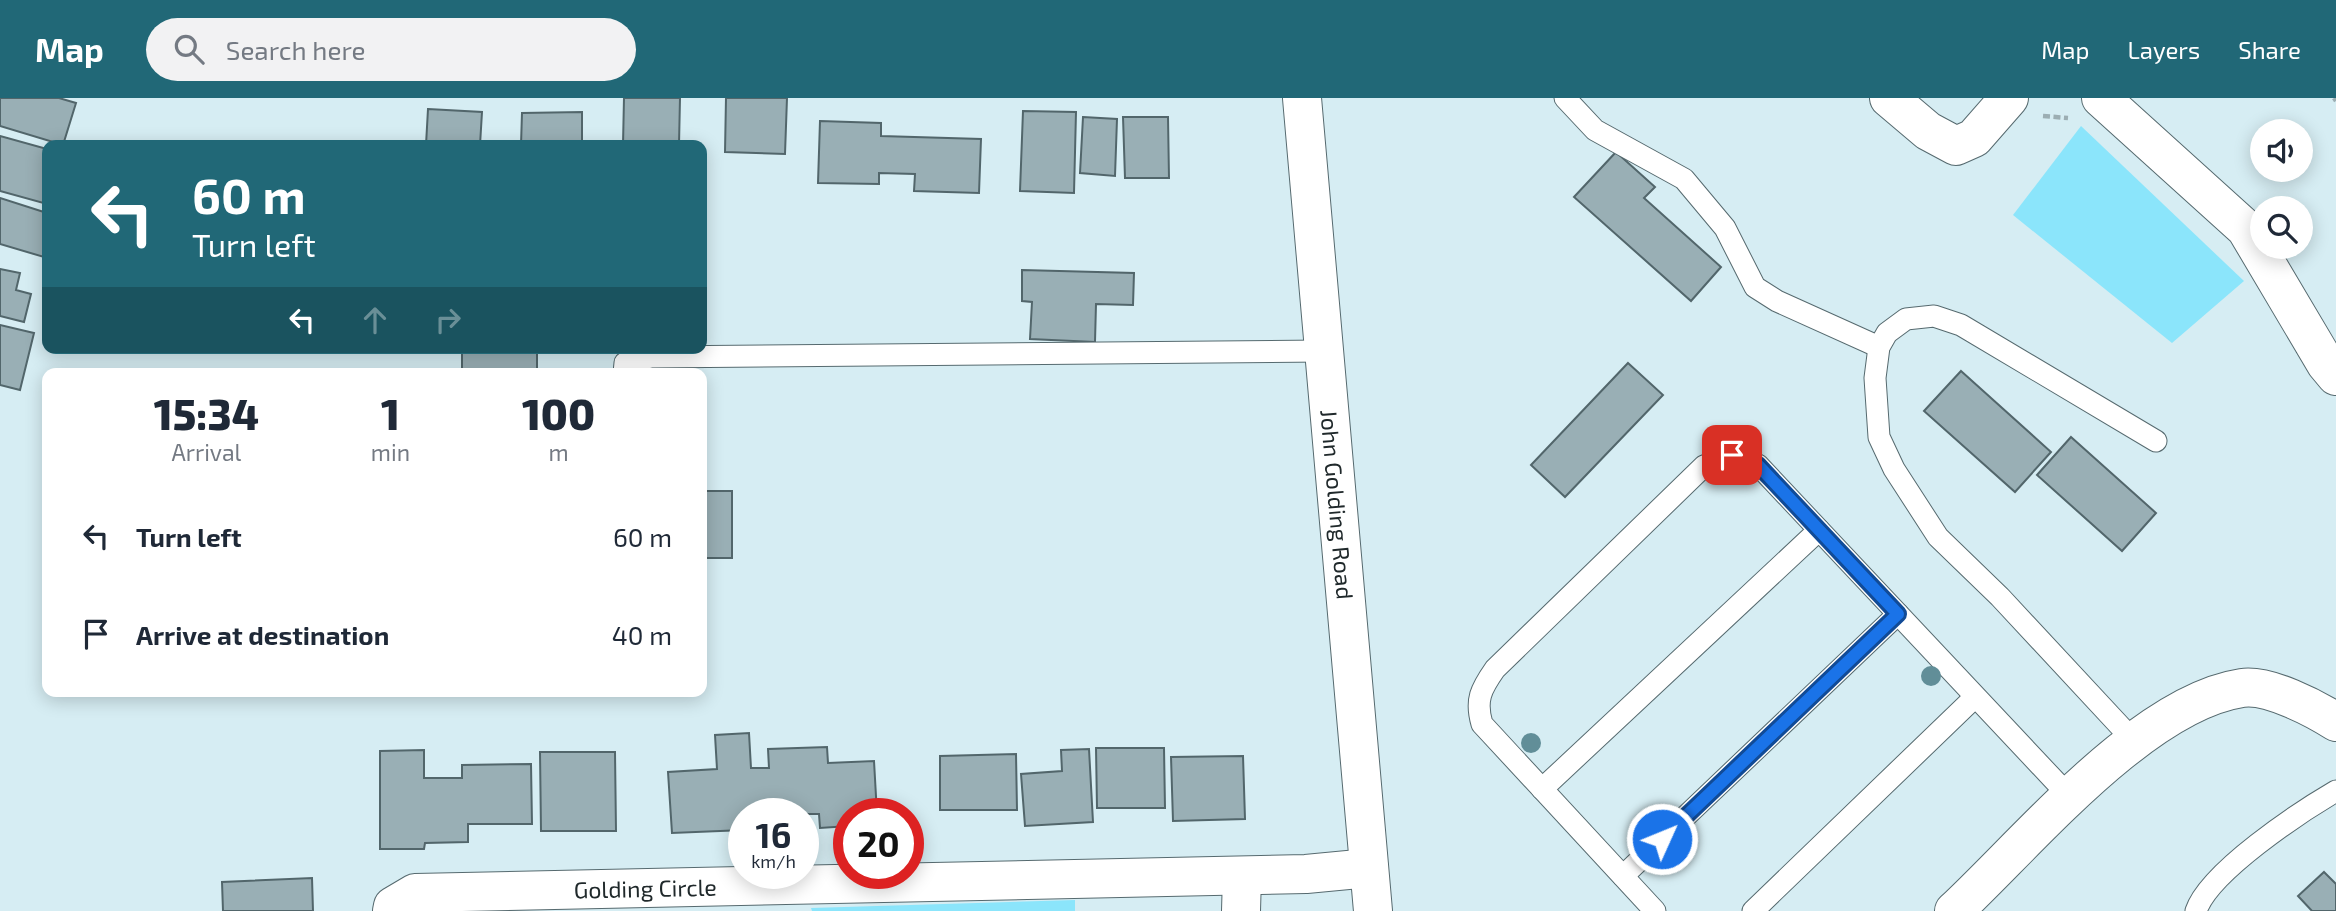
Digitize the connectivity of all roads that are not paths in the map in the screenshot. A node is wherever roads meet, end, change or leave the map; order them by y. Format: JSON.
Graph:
{"nodes":[{"id":1,"x":1302,"y":98,"type":"edge"},
{"id":2,"x":1565,"y":98,"type":"edge"},
{"id":3,"x":1889,"y":98,"type":"edge"},
{"id":4,"x":2087,"y":108,"type":"edge"},
{"id":5,"x":2022,"y":110,"type":"edge"},
{"id":6,"x":1879,"y":347,"type":"junction"},
{"id":7,"x":1323,"y":351,"type":"junction"},
{"id":8,"x":624,"y":368,"type":"edge"},
{"id":9,"x":2336,"y":376,"type":"edge"},
{"id":10,"x":2156,"y":442,"type":"dead end"},
{"id":11,"x":1819,"y":530,"type":"junction"},
{"id":12,"x":1898,"y":614,"type":"junction"},
{"id":13,"x":1975,"y":697,"type":"junction"},
{"id":14,"x":2336,"y":722,"type":"edge"},
{"id":15,"x":2133,"y":740,"type":"junction"},
{"id":16,"x":1542,"y":789,"type":"junction"},
{"id":17,"x":2336,"y":791,"type":"edge"},
{"id":18,"x":2071,"y":798,"type":"junction"},
{"id":19,"x":1369,"y":868,"type":"junction"},
{"id":20,"x":1623,"y":876,"type":"junction"},
{"id":21,"x":1242,"y":893,"type":"edge"},
{"id":22,"x":391,"y":911,"type":"edge"},
{"id":23,"x":1373,"y":911,"type":"edge"},
{"id":24,"x":1655,"y":911,"type":"edge"},
{"id":25,"x":1753,"y":911,"type":"edge"},
{"id":26,"x":1954,"y":911,"type":"edge"},
{"id":27,"x":2196,"y":911,"type":"edge"}],
"edges":[{"from":1,"to":7,"type":"street","name":"John Golding Road"},
{"from":2,"to":6,"type":"lane"},
{"from":3,"to":5,"type":"street"},
{"from":4,"to":9,"type":"street"},
{"from":6,"to":10,"type":"lane"},
{"from":6,"to":15,"type":"lane"},
{"from":7,"to":8,"type":"lane"},
{"from":7,"to":19,"type":"street","name":"John Golding Road"},
{"from":11,"to":12,"type":"lane"},
{"from":11,"to":16,"type":"lane"},
{"from":11,"to":16,"type":"lane"},
{"from":12,"to":13,"type":"lane"},
{"from":12,"to":20,"type":"lane"},
{"from":13,"to":18,"type":"lane"},
{"from":13,"to":25,"type":"lane"},
{"from":14,"to":15,"type":"street"},
{"from":15,"to":18,"type":"street"},
{"from":16,"to":20,"type":"lane"},
{"from":17,"to":27,"type":"lane"},
{"from":18,"to":26,"type":"street"},
{"from":19,"to":21,"type":"street","name":"Golding Circle"},
{"from":19,"to":23,"type":"street","name":"John Golding Road"},
{"from":20,"to":24,"type":"lane"},
{"from":21,"to":22,"type":"street","name":"Golding Circle"}]}
